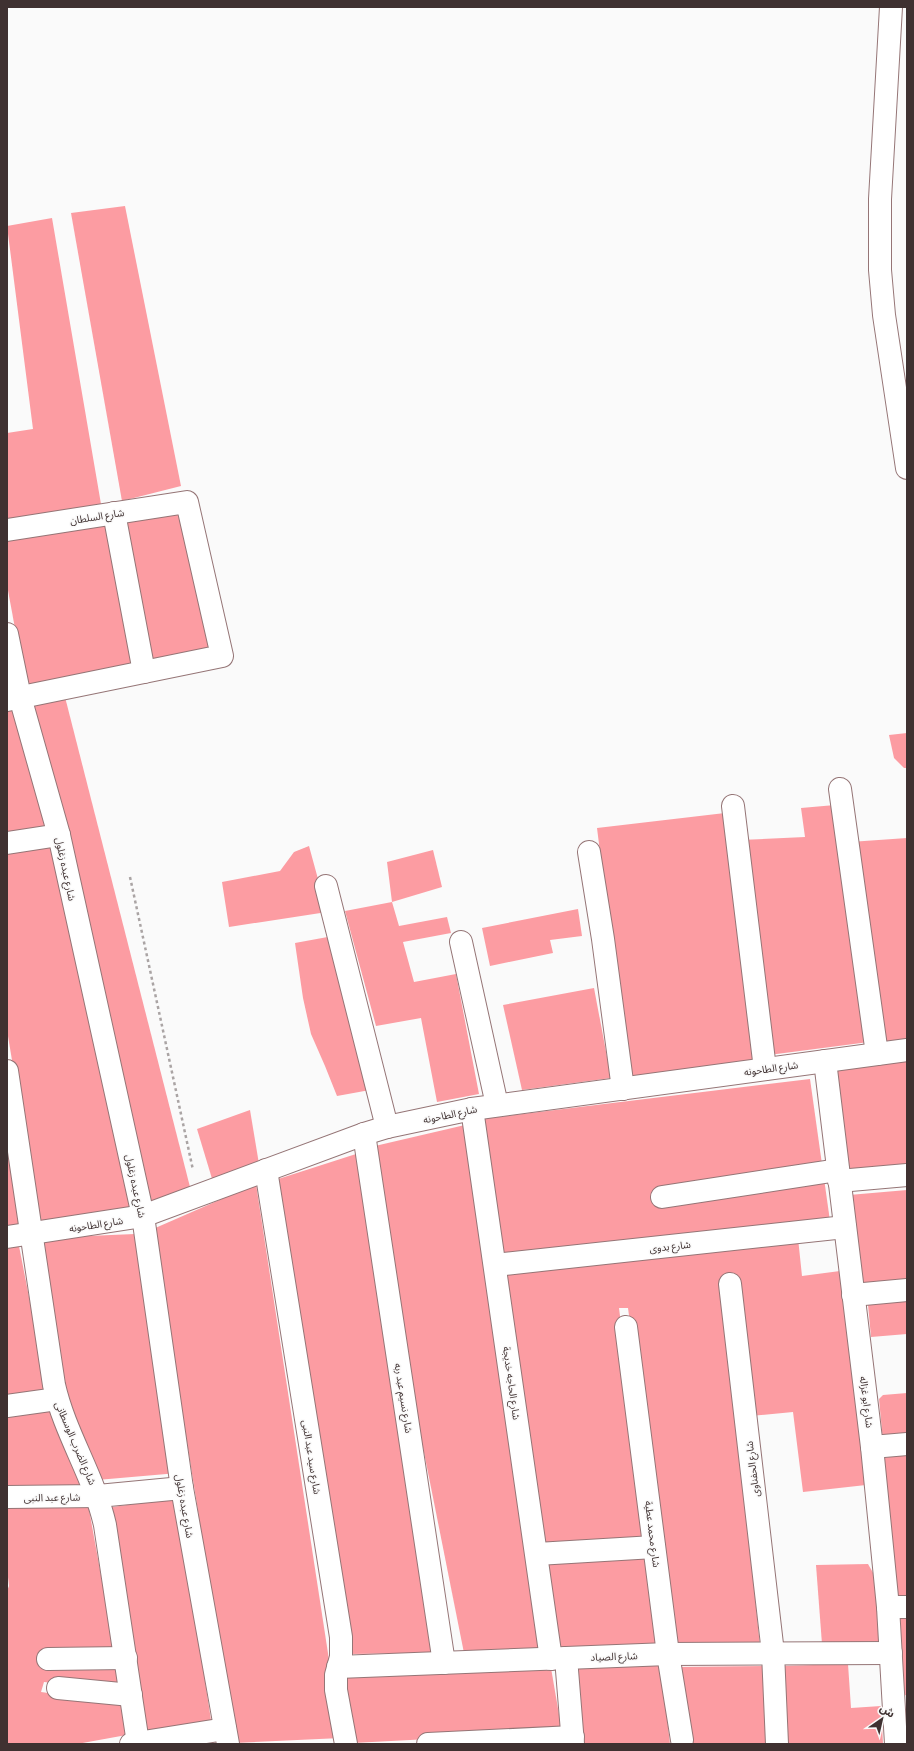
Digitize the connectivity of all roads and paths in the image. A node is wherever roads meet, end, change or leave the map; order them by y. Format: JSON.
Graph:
{"nodes":[{"id":1,"x":891,"y":7,"type":"edge"},
{"id":2,"x":907,"y":468,"type":"edge"},
{"id":3,"x":114,"y":513,"type":"junction"},
{"id":4,"x":7,"y":530,"type":"edge"},
{"id":5,"x":7,"y":634,"type":"edge"},
{"id":6,"x":144,"y":672,"type":"junction"},
{"id":7,"x":13,"y":698,"type":"edge"},
{"id":8,"x":840,"y":789,"type":"dead end"},
{"id":9,"x":733,"y":806,"type":"dead end"},
{"id":10,"x":59,"y":835,"type":"junction"},
{"id":11,"x":7,"y":843,"type":"edge"},
{"id":12,"x":589,"y":852,"type":"dead end"},
{"id":13,"x":130,"y":877,"type":"dead end"},
{"id":14,"x":326,"y":886,"type":"dead end"},
{"id":15,"x":462,"y":942,"type":"dead end"},
{"id":16,"x":907,"y":1050,"type":"edge"},
{"id":17,"x":877,"y":1054,"type":"junction"},
{"id":18,"x":825,"y":1061,"type":"junction"},
{"id":19,"x":765,"y":1069,"type":"junction"},
{"id":20,"x":7,"y":1071,"type":"edge"},
{"id":21,"x":623,"y":1088,"type":"junction"},
{"id":22,"x":497,"y":1105,"type":"junction"},
{"id":23,"x":472,"y":1108,"type":"junction"},
{"id":24,"x":388,"y":1127,"type":"junction"},
{"id":25,"x":364,"y":1134,"type":"junction"},
{"id":26,"x":266,"y":1170,"type":"junction"},
{"id":27,"x":839,"y":1175,"type":"junction"},
{"id":28,"x":907,"y":1175,"type":"edge"},
{"id":29,"x":198,"y":1196,"type":"junction"},
{"id":30,"x":662,"y":1196,"type":"dead end"},
{"id":31,"x":143,"y":1216,"type":"junction"},
{"id":32,"x":845,"y":1227,"type":"junction"},
{"id":33,"x":31,"y":1234,"type":"junction"},
{"id":34,"x":7,"y":1237,"type":"edge"},
{"id":35,"x":495,"y":1265,"type":"junction"},
{"id":36,"x":730,"y":1284,"type":"dead end"},
{"id":37,"x":907,"y":1290,"type":"edge"},
{"id":38,"x":853,"y":1295,"type":"junction"},
{"id":39,"x":626,"y":1327,"type":"dead end"},
{"id":40,"x":57,"y":1399,"type":"junction"},
{"id":41,"x":7,"y":1406,"type":"edge"},
{"id":42,"x":907,"y":1444,"type":"edge"},
{"id":43,"x":872,"y":1447,"type":"junction"},
{"id":44,"x":182,"y":1488,"type":"junction"},
{"id":45,"x":98,"y":1496,"type":"junction"},
{"id":46,"x":7,"y":1497,"type":"edge"},
{"id":47,"x":654,"y":1547,"type":"junction"},
{"id":48,"x":537,"y":1554,"type":"junction"},
{"id":49,"x":898,"y":1607,"type":"edge"},
{"id":50,"x":774,"y":1653,"type":"junction"},
{"id":51,"x":891,"y":1653,"type":"junction"},
{"id":52,"x":668,"y":1654,"type":"junction"},
{"id":53,"x":48,"y":1658,"type":"dead end"},
{"id":54,"x":126,"y":1658,"type":"junction"},
{"id":55,"x":559,"y":1658,"type":"junction"},
{"id":56,"x":444,"y":1663,"type":"junction"},
{"id":57,"x":338,"y":1667,"type":"junction"},
{"id":58,"x":58,"y":1688,"type":"dead end"},
{"id":59,"x":131,"y":1695,"type":"junction"},
{"id":60,"x":900,"y":1701,"type":"edge"},
{"id":61,"x":227,"y":1736,"type":"edge"},
{"id":62,"x":682,"y":1740,"type":"dead end"},
{"id":63,"x":573,"y":1741,"type":"edge"},
{"id":64,"x":135,"y":1743,"type":"edge"},
{"id":65,"x":346,"y":1744,"type":"edge"},
{"id":66,"x":428,"y":1744,"type":"edge"},
{"id":67,"x":777,"y":1744,"type":"edge"},
{"id":68,"x":896,"y":1744,"type":"edge"}],
"edges":[{"from":1,"to":2,"type":"street"},
{"from":3,"to":4,"type":"street","name":"شارع السلطان"},
{"from":3,"to":6,"type":"street"},
{"from":3,"to":6,"type":"street","name":"شارع السلطان"},
{"from":5,"to":7,"type":"street","name":"شارع عبده زغلول"},
{"from":6,"to":7,"type":"street"},
{"from":7,"to":10,"type":"street","name":"شارع عبده زغلول"},
{"from":8,"to":17,"type":"street"},
{"from":9,"to":19,"type":"street"},
{"from":10,"to":11,"type":"street"},
{"from":10,"to":31,"type":"street","name":"شارع عبده زغلول"},
{"from":12,"to":21,"type":"street"},
{"from":13,"to":29,"type":"path"},
{"from":14,"to":24,"type":"street"},
{"from":15,"to":22,"type":"street"},
{"from":16,"to":17,"type":"street","name":"شارع الطاحونه"},
{"from":17,"to":18,"type":"street","name":"شارع الطاحونه"},
{"from":18,"to":19,"type":"street","name":"شارع الطاحونه"},
{"from":18,"to":27,"type":"street","name":"شارع ابو غزاله"},
{"from":19,"to":21,"type":"street","name":"شارع الطاحونه"},
{"from":20,"to":33,"type":"street","name":"شارع الضرب الوسطانى"},
{"from":21,"to":22,"type":"street","name":"شارع الطاحونه"},
{"from":22,"to":23,"type":"street","name":"شارع الطاحونه"},
{"from":23,"to":24,"type":"street","name":"شارع الطاحونه"},
{"from":23,"to":35,"type":"street","name":"شارع الحاجه خديجة"},
{"from":24,"to":25,"type":"street","name":"شارع الطاحونه"},
{"from":25,"to":26,"type":"street","name":"شارع الطاحونه"},
{"from":25,"to":56,"type":"street","name":"شارع نسيم عبد ربه"},
{"from":26,"to":29,"type":"street","name":"شارع الطاحونه"},
{"from":26,"to":57,"type":"street","name":"شارع سيد عبد النبى"},
{"from":27,"to":28,"type":"street"},
{"from":27,"to":30,"type":"street"},
{"from":27,"to":32,"type":"street","name":"شارع ابو غزاله"},
{"from":29,"to":31,"type":"street","name":"شارع الطاحونه"},
{"from":31,"to":33,"type":"street","name":"شارع الطاحونه"},
{"from":31,"to":44,"type":"street","name":"شارع عبده زغلول"},
{"from":32,"to":35,"type":"street","name":"شارع بدوى"},
{"from":32,"to":38,"type":"street","name":"شارع ابو غزاله"},
{"from":33,"to":34,"type":"street","name":"شارع الطاحونه"},
{"from":33,"to":40,"type":"street","name":"شارع الضرب الوسطانى"},
{"from":35,"to":48,"type":"street","name":"شارع الحاجه خديجة"},
{"from":36,"to":50,"type":"street","name":"شارع الحفناوى"},
{"from":37,"to":38,"type":"street"},
{"from":38,"to":43,"type":"street","name":"شارع ابو غزاله"},
{"from":39,"to":47,"type":"street","name":"شارع محمد عطية"},
{"from":40,"to":41,"type":"street"},
{"from":40,"to":45,"type":"street","name":"شارع الضرب الوسطانى"},
{"from":42,"to":43,"type":"street"},
{"from":43,"to":49,"type":"street","name":"شارع ابو غزاله"},
{"from":44,"to":45,"type":"street","name":"شارع عبد النبى"},
{"from":44,"to":61,"type":"street","name":"شارع عبده زغلول"},
{"from":45,"to":46,"type":"street","name":"شارع عبد النبى"},
{"from":45,"to":54,"type":"street","name":"شارع الضرب الوسطانى"},
{"from":47,"to":48,"type":"street"},
{"from":47,"to":52,"type":"street","name":"شارع محمد عطية"},
{"from":48,"to":55,"type":"street","name":"شارع الحاجه خديجة"},
{"from":49,"to":51,"type":"street","name":"شارع ابو غزاله"},
{"from":50,"to":51,"type":"street","name":"شارع الصياد"},
{"from":50,"to":52,"type":"street","name":"شارع الصياد"},
{"from":50,"to":67,"type":"street","name":"شارع الحفناوى"},
{"from":51,"to":60,"type":"street","name":"شارع ابو غزاله"},
{"from":52,"to":55,"type":"street","name":"شارع الصياد"},
{"from":52,"to":62,"type":"street","name":"شارع محمد عطية"},
{"from":53,"to":54,"type":"street"},
{"from":54,"to":59,"type":"street","name":"شارع الضرب الوسطانى"},
{"from":55,"to":56,"type":"street","name":"شارع الصياد"},
{"from":55,"to":63,"type":"street","name":"شارع الحاجه خديجة"},
{"from":56,"to":57,"type":"street","name":"شارع الصياد"},
{"from":57,"to":65,"type":"street","name":"شارع سيد عبد النبى"},
{"from":58,"to":59,"type":"street"},
{"from":59,"to":64,"type":"street","name":"شارع الضرب الوسطانى"},
{"from":60,"to":68,"type":"street","name":"شارع ابو غزاله"},
{"from":61,"to":64,"type":"street"},
{"from":63,"to":66,"type":"street"}]}
